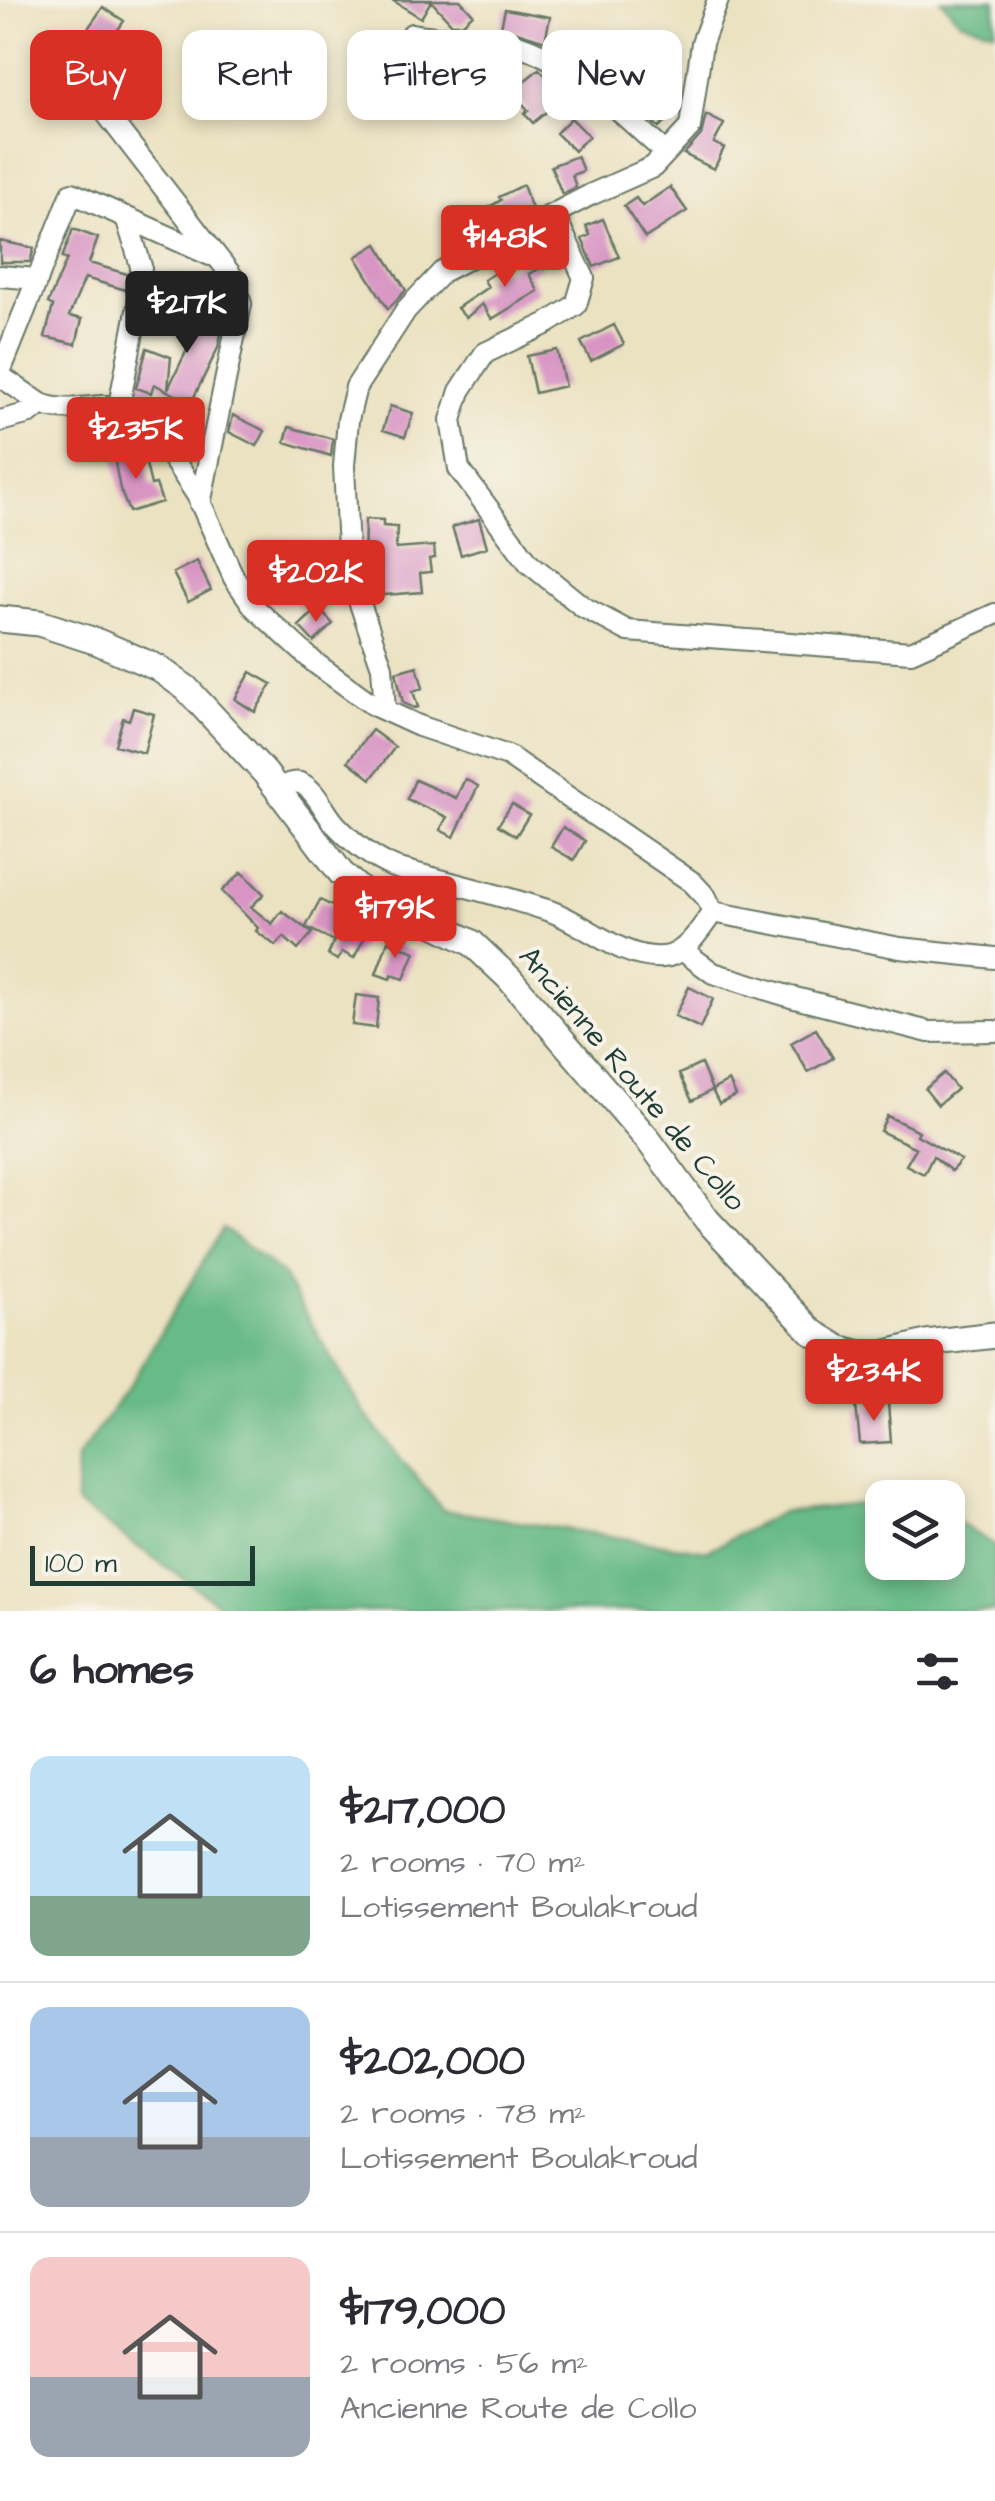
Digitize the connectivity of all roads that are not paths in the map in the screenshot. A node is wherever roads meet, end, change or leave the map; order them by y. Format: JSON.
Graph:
{"nodes":[{"id":1,"x":718,"y":0,"type":"edge"},
{"id":2,"x":522,"y":47,"type":"edge"},
{"id":3,"x":111,"y":120,"type":"edge"},
{"id":4,"x":666,"y":153,"type":"junction"},
{"id":5,"x":554,"y":214,"type":"junction"},
{"id":6,"x":126,"y":217,"type":"junction"},
{"id":7,"x":215,"y":257,"type":"junction"},
{"id":8,"x":0,"y":276,"type":"edge"},
{"id":9,"x":38,"y":279,"type":"junction"},
{"id":10,"x":0,"y":374,"type":"edge"},
{"id":11,"x":41,"y":404,"type":"junction"},
{"id":12,"x":119,"y":406,"type":"junction"},
{"id":13,"x":0,"y":421,"type":"edge"},
{"id":14,"x":200,"y":504,"type":"junction"},
{"id":15,"x":995,"y":614,"type":"edge"},
{"id":16,"x":0,"y":619,"type":"edge"},
{"id":17,"x":386,"y":710,"type":"junction"},
{"id":18,"x":278,"y":790,"type":"junction"},
{"id":19,"x":713,"y":912,"type":"junction"},
{"id":20,"x":682,"y":950,"type":"junction"},
{"id":21,"x":995,"y":958,"type":"edge"},
{"id":22,"x":995,"y":1031,"type":"edge"},
{"id":23,"x":995,"y":1335,"type":"edge"}],
"edges":[{"from":1,"to":4,"type":"street"},
{"from":2,"to":4,"type":"street"},
{"from":3,"to":7,"type":"street"},
{"from":4,"to":5,"type":"street"},
{"from":5,"to":15,"type":"street"},
{"from":5,"to":17,"type":"street"},
{"from":6,"to":7,"type":"street"},
{"from":6,"to":9,"type":"street"},
{"from":6,"to":12,"type":"street"},
{"from":7,"to":14,"type":"street"},
{"from":8,"to":9,"type":"street"},
{"from":9,"to":10,"type":"street"},
{"from":10,"to":11,"type":"street"},
{"from":11,"to":12,"type":"street"},
{"from":11,"to":13,"type":"street"},
{"from":12,"to":14,"type":"street"},
{"from":14,"to":17,"type":"street"},
{"from":16,"to":18,"type":"main road","name":"Ancienne Route de Collo"},
{"from":17,"to":19,"type":"street"},
{"from":18,"to":20,"type":"street"},
{"from":18,"to":23,"type":"main road","name":"Ancienne Route de Collo"},
{"from":19,"to":20,"type":"street"},
{"from":19,"to":21,"type":"street"},
{"from":20,"to":22,"type":"street"}]}
